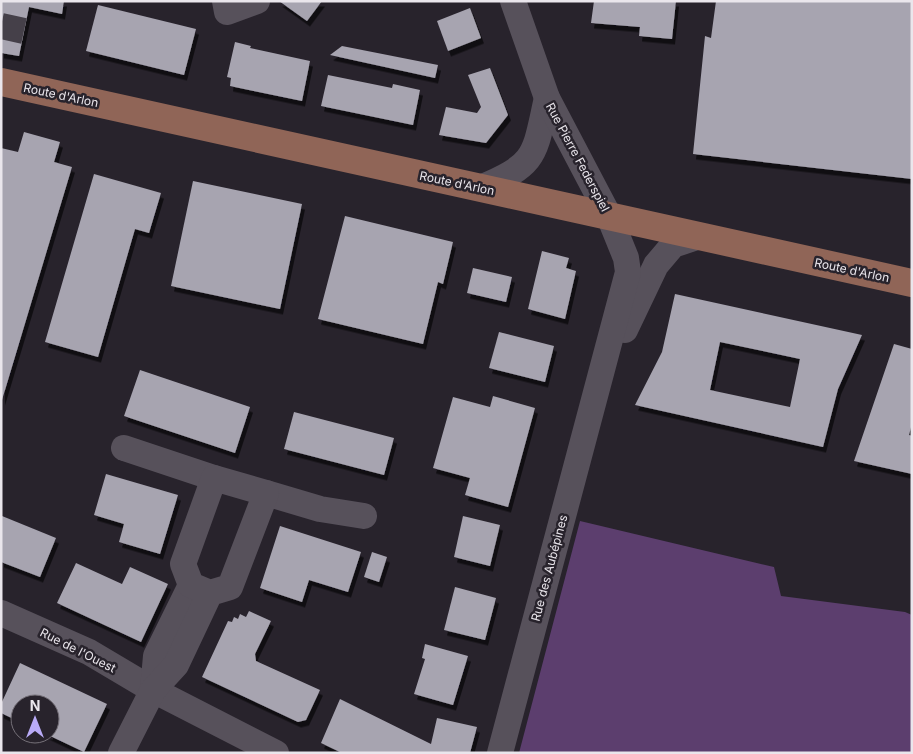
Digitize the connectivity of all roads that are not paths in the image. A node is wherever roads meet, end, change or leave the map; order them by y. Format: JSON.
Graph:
{"nodes":[{"id":1,"x":225,"y":1,"type":"edge"},
{"id":2,"x":257,"y":1,"type":"edge"},
{"id":3,"x":513,"y":1,"type":"edge"},
{"id":4,"x":1,"y":82,"type":"edge"},
{"id":5,"x":547,"y":98,"type":"junction"},
{"id":6,"x":480,"y":188,"type":"junction"},
{"id":7,"x":609,"y":216,"type":"junction"},
{"id":8,"x":700,"y":236,"type":"junction"},
{"id":9,"x":912,"y":283,"type":"edge"},
{"id":10,"x":600,"y":382,"type":"junction"},
{"id":11,"x":124,"y":448,"type":"dead end"},
{"id":12,"x":214,"y":478,"type":"junction"},
{"id":13,"x":266,"y":494,"type":"junction"},
{"id":14,"x":364,"y":516,"type":"dead end"},
{"id":15,"x":201,"y":589,"type":"junction"},
{"id":16,"x":1,"y":613,"type":"edge"},
{"id":17,"x":152,"y":690,"type":"junction"},
{"id":18,"x":121,"y":753,"type":"edge"},
{"id":19,"x":276,"y":753,"type":"edge"},
{"id":20,"x":500,"y":753,"type":"edge"}],
"edges":[{"from":1,"to":2,"type":"street"},
{"from":3,"to":5,"type":"street","name":"Rue Pierre Federspiel"},
{"from":4,"to":6,"type":"main road","name":"Route d'Arlon"},
{"from":5,"to":6,"type":"street","name":"Rue Pierre Federspiel"},
{"from":5,"to":7,"type":"street","name":"Rue Pierre Federspiel"},
{"from":6,"to":7,"type":"main road","name":"Route d'Arlon"},
{"from":7,"to":8,"type":"main road","name":"Route d'Arlon"},
{"from":7,"to":10,"type":"street","name":"Rue des Aubépines"},
{"from":8,"to":9,"type":"main road","name":"Route d'Arlon"},
{"from":8,"to":10,"type":"street","name":"Rue des Aubépines"},
{"from":10,"to":20,"type":"street","name":"Rue des Aubépines"},
{"from":11,"to":12,"type":"street"},
{"from":12,"to":13,"type":"street"},
{"from":12,"to":15,"type":"street"},
{"from":13,"to":14,"type":"street"},
{"from":13,"to":15,"type":"street"},
{"from":15,"to":17,"type":"street"},
{"from":16,"to":17,"type":"street","name":"Rue de l'Ouest"},
{"from":17,"to":18,"type":"street"},
{"from":17,"to":19,"type":"street","name":"Rue de l'Ouest"}]}
